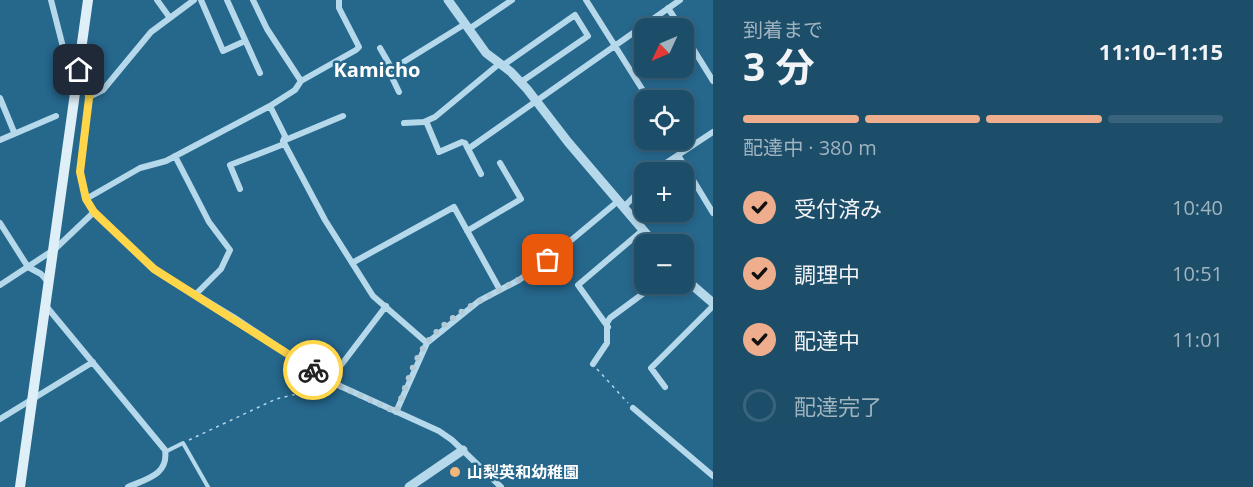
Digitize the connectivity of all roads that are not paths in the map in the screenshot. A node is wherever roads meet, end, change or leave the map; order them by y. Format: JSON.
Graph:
{"nodes":[{"id":1,"x":51,"y":0,"type":"edge"},
{"id":2,"x":88,"y":0,"type":"edge"},
{"id":3,"x":157,"y":0,"type":"edge"},
{"id":4,"x":194,"y":0,"type":"edge"},
{"id":5,"x":201,"y":0,"type":"edge"},
{"id":6,"x":227,"y":0,"type":"edge"},
{"id":7,"x":253,"y":0,"type":"edge"},
{"id":8,"x":339,"y":0,"type":"edge"},
{"id":9,"x":448,"y":0,"type":"edge"},
{"id":10,"x":512,"y":0,"type":"edge"},
{"id":11,"x":586,"y":0,"type":"edge"},
{"id":12,"x":680,"y":0,"type":"edge"},
{"id":13,"x":668,"y":8,"type":"junction"},
{"id":14,"x":170,"y":18,"type":"junction"},
{"id":15,"x":674,"y":18,"type":"edge"},
{"id":16,"x":467,"y":27,"type":"junction"},
{"id":17,"x":245,"y":41,"type":"junction"},
{"id":18,"x":614,"y":46,"type":"junction"},
{"id":19,"x":380,"y":48,"type":"dead end"},
{"id":20,"x":694,"y":50,"type":"edge"},
{"id":21,"x":500,"y":65,"type":"junction"},
{"id":22,"x":392,"y":69,"type":"junction"},
{"id":23,"x":79,"y":70,"type":"junction"},
{"id":24,"x":260,"y":73,"type":"dead end"},
{"id":25,"x":301,"y":81,"type":"junction"},
{"id":26,"x":713,"y":81,"type":"edge"},
{"id":27,"x":521,"y":82,"type":"junction"},
{"id":28,"x":643,"y":90,"type":"edge"},
{"id":29,"x":399,"y":92,"type":"dead end"},
{"id":30,"x":0,"y":98,"type":"edge"},
{"id":31,"x":89,"y":98,"type":"junction"},
{"id":32,"x":537,"y":100,"type":"junction"},
{"id":33,"x":270,"y":106,"type":"junction"},
{"id":34,"x":343,"y":116,"type":"dead end"},
{"id":35,"x":56,"y":117,"type":"dead end"},
{"id":36,"x":426,"y":121,"type":"junction"},
{"id":37,"x":404,"y":123,"type":"dead end"},
{"id":38,"x":14,"y":132,"type":"junction"},
{"id":39,"x":713,"y":132,"type":"edge"},
{"id":40,"x":0,"y":140,"type":"edge"},
{"id":41,"x":284,"y":142,"type":"junction"},
{"id":42,"x":468,"y":149,"type":"junction"},
{"id":43,"x":678,"y":150,"type":"edge"},
{"id":44,"x":680,"y":154,"type":"junction"},
{"id":45,"x":175,"y":156,"type":"junction"},
{"id":46,"x":670,"y":162,"type":"edge"},
{"id":47,"x":500,"y":163,"type":"dead end"},
{"id":48,"x":481,"y":174,"type":"dead end"},
{"id":49,"x":240,"y":189,"type":"dead end"},
{"id":50,"x":634,"y":194,"type":"edge"},
{"id":51,"x":86,"y":199,"type":"junction"},
{"id":52,"x":620,"y":205,"type":"junction"},
{"id":53,"x":94,"y":212,"type":"junction"},
{"id":54,"x":713,"y":213,"type":"edge"},
{"id":55,"x":0,"y":223,"type":"edge"},
{"id":56,"x":643,"y":230,"type":"junction"},
{"id":57,"x":467,"y":231,"type":"junction"},
{"id":58,"x":646,"y":234,"type":"edge"},
{"id":59,"x":55,"y":249,"type":"junction"},
{"id":60,"x":352,"y":263,"type":"junction"},
{"id":61,"x":28,"y":267,"type":"junction"},
{"id":62,"x":50,"y":283,"type":"junction"},
{"id":63,"x":0,"y":285,"type":"edge"},
{"id":64,"x":694,"y":287,"type":"edge"},
{"id":65,"x":500,"y":290,"type":"junction"},
{"id":66,"x":196,"y":294,"type":"junction"},
{"id":67,"x":642,"y":294,"type":"edge"},
{"id":68,"x":713,"y":305,"type":"edge"},
{"id":69,"x":46,"y":306,"type":"junction"},
{"id":70,"x":386,"y":306,"type":"junction"},
{"id":71,"x":608,"y":327,"type":"junction"},
{"id":72,"x":427,"y":343,"type":"junction"},
{"id":73,"x":93,"y":362,"type":"junction"},
{"id":74,"x":593,"y":364,"type":"road end"},
{"id":75,"x":328,"y":380,"type":"junction"},
{"id":76,"x":665,"y":387,"type":"dead end"},
{"id":77,"x":33,"y":397,"type":"junction"},
{"id":78,"x":633,"y":408,"type":"road end"},
{"id":79,"x":396,"y":412,"type":"junction"},
{"id":80,"x":0,"y":419,"type":"edge"},
{"id":81,"x":463,"y":450,"type":"junction"},
{"id":82,"x":165,"y":452,"type":"junction"},
{"id":83,"x":713,"y":476,"type":"edge"},
{"id":84,"x":20,"y":487,"type":"edge"},
{"id":85,"x":128,"y":487,"type":"edge"},
{"id":86,"x":208,"y":487,"type":"edge"},
{"id":87,"x":409,"y":487,"type":"edge"},
{"id":88,"x":501,"y":487,"type":"edge"}],
"edges":[{"from":1,"to":23,"type":"street"},
{"from":2,"to":23,"type":"main road"},
{"from":3,"to":14,"type":"street"},
{"from":4,"to":14,"type":"street"},
{"from":5,"to":17,"type":"street"},
{"from":6,"to":17,"type":"street"},
{"from":7,"to":25,"type":"street"},
{"from":8,"to":25,"type":"street"},
{"from":9,"to":16,"type":"street"},
{"from":10,"to":16,"type":"street"},
{"from":11,"to":18,"type":"street"},
{"from":12,"to":13,"type":"street"},
{"from":13,"to":15,"type":"street"},
{"from":13,"to":18,"type":"street"},
{"from":14,"to":31,"type":"street"},
{"from":16,"to":21,"type":"street"},
{"from":16,"to":22,"type":"street"},
{"from":17,"to":24,"type":"street"},
{"from":18,"to":28,"type":"street"},
{"from":18,"to":32,"type":"street"},
{"from":19,"to":22,"type":"street"},
{"from":20,"to":26,"type":"street"},
{"from":21,"to":27,"type":"street"},
{"from":21,"to":27,"type":"street"},
{"from":21,"to":36,"type":"street"},
{"from":22,"to":29,"type":"street"},
{"from":23,"to":31,"type":"street"},
{"from":23,"to":59,"type":"main road"},
{"from":25,"to":33,"type":"street"},
{"from":27,"to":32,"type":"street"},
{"from":30,"to":38,"type":"street"},
{"from":31,"to":51,"type":"street"},
{"from":32,"to":42,"type":"street"},
{"from":32,"to":52,"type":"street"},
{"from":33,"to":41,"type":"street"},
{"from":33,"to":45,"type":"street"},
{"from":34,"to":41,"type":"street"},
{"from":35,"to":38,"type":"street"},
{"from":36,"to":37,"type":"street"},
{"from":36,"to":42,"type":"street"},
{"from":38,"to":40,"type":"street"},
{"from":39,"to":44,"type":"street"},
{"from":41,"to":49,"type":"street"},
{"from":41,"to":60,"type":"street"},
{"from":42,"to":48,"type":"street"},
{"from":43,"to":44,"type":"street"},
{"from":44,"to":46,"type":"street"},
{"from":44,"to":54,"type":"street"},
{"from":45,"to":51,"type":"street"},
{"from":45,"to":66,"type":"street"},
{"from":47,"to":57,"type":"street"},
{"from":50,"to":52,"type":"street"},
{"from":51,"to":53,"type":"street"},
{"from":52,"to":56,"type":"street"},
{"from":52,"to":65,"type":"street"},
{"from":53,"to":59,"type":"street"},
{"from":53,"to":66,"type":"street"},
{"from":55,"to":61,"type":"street"},
{"from":56,"to":58,"type":"street"},
{"from":56,"to":71,"type":"street"},
{"from":57,"to":60,"type":"street"},
{"from":57,"to":65,"type":"street"},
{"from":59,"to":61,"type":"street"},
{"from":59,"to":62,"type":"main road"},
{"from":60,"to":70,"type":"street"},
{"from":61,"to":62,"type":"street"},
{"from":61,"to":63,"type":"street"},
{"from":62,"to":69,"type":"main road"},
{"from":64,"to":68,"type":"street"},
{"from":65,"to":72,"type":"street"},
{"from":66,"to":75,"type":"street"},
{"from":67,"to":71,"type":"street"},
{"from":68,"to":76,"type":"street"},
{"from":69,"to":73,"type":"street"},
{"from":69,"to":77,"type":"main road"},
{"from":70,"to":72,"type":"street"},
{"from":70,"to":75,"type":"street"},
{"from":71,"to":74,"type":"street"},
{"from":72,"to":79,"type":"street"},
{"from":73,"to":77,"type":"street"},
{"from":73,"to":82,"type":"street"},
{"from":75,"to":79,"type":"street"},
{"from":77,"to":80,"type":"street"},
{"from":77,"to":84,"type":"main road"},
{"from":78,"to":83,"type":"street"},
{"from":79,"to":81,"type":"street"},
{"from":81,"to":87,"type":"street"},
{"from":81,"to":88,"type":"street"},
{"from":82,"to":85,"type":"street"},
{"from":82,"to":86,"type":"lane"}]}
